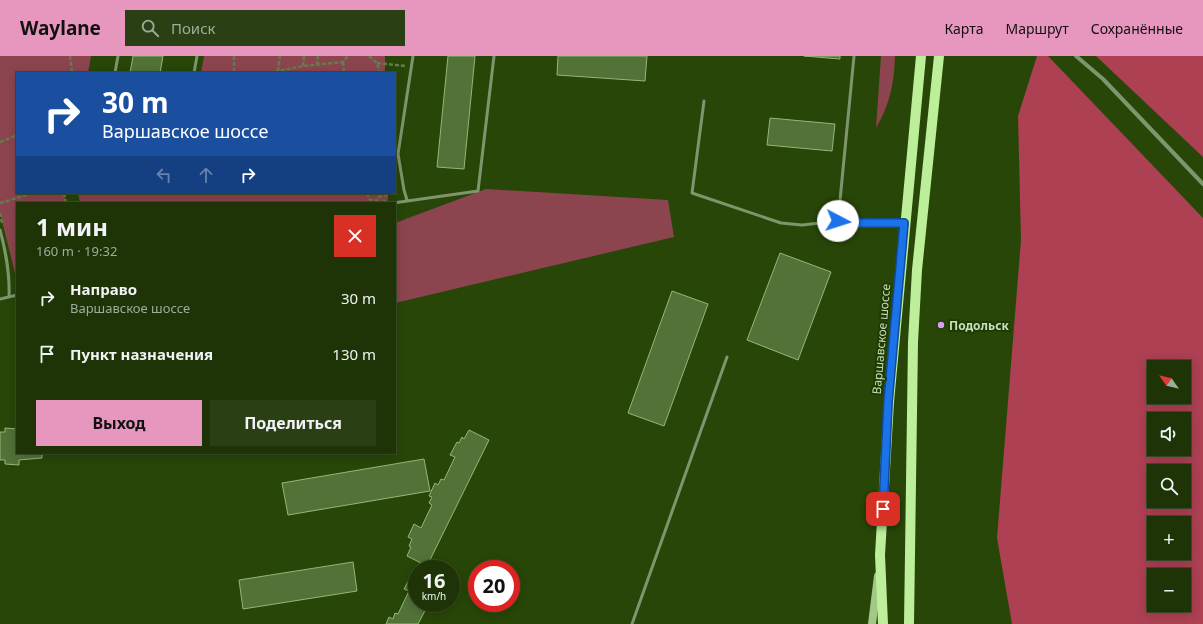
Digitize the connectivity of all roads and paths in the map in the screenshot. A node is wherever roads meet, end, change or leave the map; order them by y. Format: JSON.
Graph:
{"nodes":[{"id":1,"x":70,"y":56,"type":"edge"},
{"id":2,"x":118,"y":56,"type":"edge"},
{"id":3,"x":198,"y":56,"type":"edge"},
{"id":4,"x":234,"y":56,"type":"edge"},
{"id":5,"x":280,"y":56,"type":"edge"},
{"id":6,"x":304,"y":56,"type":"edge"},
{"id":7,"x":318,"y":56,"type":"edge"},
{"id":8,"x":348,"y":56,"type":"edge"},
{"id":9,"x":369,"y":56,"type":"edge"},
{"id":10,"x":413,"y":56,"type":"edge"},
{"id":11,"x":494,"y":56,"type":"edge"},
{"id":12,"x":854,"y":56,"type":"edge"},
{"id":13,"x":921,"y":56,"type":"edge"},
{"id":14,"x":939,"y":56,"type":"edge"},
{"id":15,"x":1076,"y":56,"type":"edge"},
{"id":16,"x":343,"y":62,"type":"junction"},
{"id":17,"x":377,"y":63,"type":"junction"},
{"id":18,"x":317,"y":65,"type":"junction"},
{"id":19,"x":303,"y":66,"type":"junction"},
{"id":20,"x":411,"y":67,"type":"junction"},
{"id":21,"x":278,"y":71,"type":"junction"},
{"id":22,"x":72,"y":72,"type":"edge"},
{"id":23,"x":115,"y":72,"type":"edge"},
{"id":24,"x":194,"y":72,"type":"edge"},
{"id":25,"x":234,"y":72,"type":"edge"},
{"id":26,"x":274,"y":72,"type":"edge"},
{"id":27,"x":344,"y":72,"type":"edge"},
{"id":28,"x":380,"y":72,"type":"edge"},
{"id":29,"x":704,"y":101,"type":"dead end"},
{"id":30,"x":16,"y":135,"type":"edge"},
{"id":31,"x":0,"y":142,"type":"edge"},
{"id":32,"x":1203,"y":184,"type":"edge"},
{"id":33,"x":31,"y":194,"type":"edge"},
{"id":34,"x":367,"y":194,"type":"edge"},
{"id":35,"x":378,"y":195,"type":"edge"},
{"id":36,"x":407,"y":200,"type":"junction"},
{"id":37,"x":373,"y":202,"type":"edge"},
{"id":38,"x":373,"y":202,"type":"edge"},
{"id":39,"x":396,"y":202,"type":"edge"},
{"id":40,"x":0,"y":203,"type":"edge"},
{"id":41,"x":838,"y":221,"type":"junction"},
{"id":42,"x":904,"y":223,"type":"junction"},
{"id":43,"x":0,"y":230,"type":"edge"},
{"id":44,"x":16,"y":295,"type":"edge"},
{"id":45,"x":9,"y":297,"type":"junction"},
{"id":46,"x":0,"y":299,"type":"edge"},
{"id":47,"x":727,"y":357,"type":"dead end"},
{"id":48,"x":880,"y":555,"type":"junction"},
{"id":49,"x":632,"y":624,"type":"edge"},
{"id":50,"x":872,"y":624,"type":"edge"},
{"id":51,"x":883,"y":624,"type":"edge"},
{"id":52,"x":909,"y":624,"type":"edge"}],
"edges":[{"from":1,"to":22,"type":"path"},
{"from":2,"to":23,"type":"lane"},
{"from":3,"to":24,"type":"lane"},
{"from":4,"to":25,"type":"path"},
{"from":5,"to":21,"type":"path"},
{"from":6,"to":19,"type":"path"},
{"from":7,"to":18,"type":"path"},
{"from":8,"to":16,"type":"path"},
{"from":9,"to":17,"type":"path"},
{"from":10,"to":20,"type":"lane"},
{"from":11,"to":36,"type":"lane"},
{"from":12,"to":41,"type":"lane"},
{"from":13,"to":42,"type":"main road","name":"Варшавское шоссе"},
{"from":14,"to":52,"type":"main road"},
{"from":15,"to":32,"type":"street"},
{"from":16,"to":18,"type":"path"},
{"from":16,"to":27,"type":"path"},
{"from":17,"to":20,"type":"path"},
{"from":17,"to":28,"type":"path"},
{"from":18,"to":19,"type":"path"},
{"from":19,"to":21,"type":"path"},
{"from":20,"to":36,"type":"lane"},
{"from":21,"to":26,"type":"path"},
{"from":29,"to":41,"type":"lane"},
{"from":30,"to":31,"type":"path"},
{"from":33,"to":40,"type":"path"},
{"from":34,"to":37,"type":"path"},
{"from":35,"to":38,"type":"path"},
{"from":36,"to":39,"type":"lane"},
{"from":41,"to":42,"type":"lane"},
{"from":42,"to":48,"type":"main road","name":"Варшавское шоссе"},
{"from":43,"to":45,"type":"lane"},
{"from":44,"to":45,"type":"lane"},
{"from":45,"to":46,"type":"lane"},
{"from":47,"to":49,"type":"lane"},
{"from":48,"to":50,"type":"main road"},
{"from":48,"to":51,"type":"main road","name":"Варшавское шоссе"}]}
